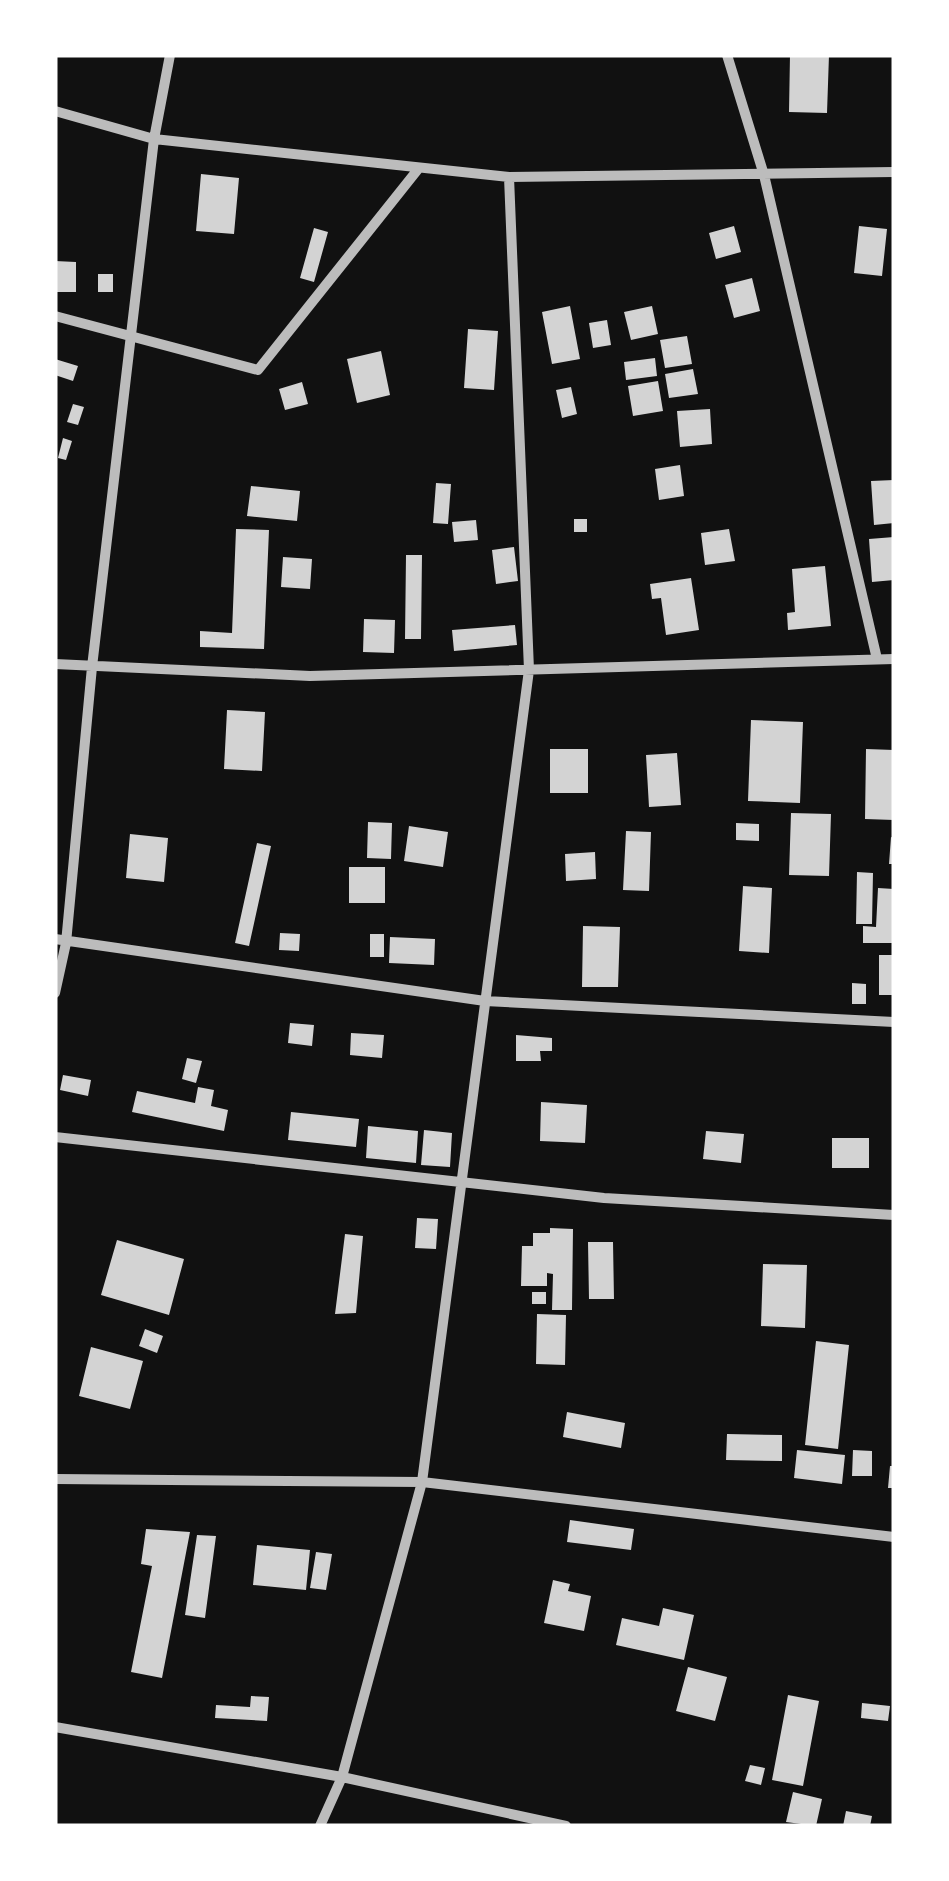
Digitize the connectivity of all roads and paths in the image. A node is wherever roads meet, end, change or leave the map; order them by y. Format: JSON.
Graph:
{"nodes":[{"id":1,"x":170,"y":55,"type":"edge"},
{"id":2,"x":727,"y":55,"type":"edge"},
{"id":3,"x":55,"y":112,"type":"edge"},
{"id":4,"x":154,"y":139,"type":"junction"},
{"id":5,"x":419,"y":168,"type":"junction"},
{"id":6,"x":894,"y":172,"type":"edge"},
{"id":7,"x":764,"y":175,"type":"junction"},
{"id":8,"x":509,"y":177,"type":"junction"},
{"id":9,"x":55,"y":316,"type":"edge"},
{"id":10,"x":133,"y":336,"type":"junction"},
{"id":11,"x":877,"y":659,"type":"junction"},
{"id":12,"x":894,"y":659,"type":"edge"},
{"id":13,"x":55,"y":664,"type":"edge"},
{"id":14,"x":92,"y":667,"type":"junction"},
{"id":15,"x":529,"y":670,"type":"junction"},
{"id":16,"x":60,"y":941,"type":"edge"},
{"id":17,"x":55,"y":993,"type":"edge"},
{"id":18,"x":485,"y":1001,"type":"junction"},
{"id":19,"x":894,"y":1022,"type":"edge"},
{"id":20,"x":55,"y":1137,"type":"edge"},
{"id":21,"x":462,"y":1184,"type":"junction"},
{"id":22,"x":894,"y":1215,"type":"edge"},
{"id":23,"x":55,"y":1479,"type":"edge"},
{"id":24,"x":422,"y":1482,"type":"junction"},
{"id":25,"x":894,"y":1538,"type":"edge"},
{"id":26,"x":55,"y":1727,"type":"edge"},
{"id":27,"x":342,"y":1777,"type":"junction"},
{"id":28,"x":320,"y":1826,"type":"edge"},
{"id":29,"x":566,"y":1826,"type":"edge"}],
"edges":[{"from":1,"to":4,"type":"street"},
{"from":2,"to":7,"type":"street"},
{"from":3,"to":4,"type":"street"},
{"from":4,"to":5,"type":"street"},
{"from":4,"to":10,"type":"street"},
{"from":5,"to":8,"type":"street"},
{"from":5,"to":10,"type":"street"},
{"from":6,"to":7,"type":"street"},
{"from":7,"to":8,"type":"street"},
{"from":7,"to":11,"type":"street"},
{"from":8,"to":15,"type":"street"},
{"from":9,"to":10,"type":"street"},
{"from":10,"to":14,"type":"street"},
{"from":11,"to":12,"type":"street"},
{"from":11,"to":15,"type":"street"},
{"from":13,"to":14,"type":"street"},
{"from":14,"to":15,"type":"street"},
{"from":14,"to":16,"type":"street"},
{"from":15,"to":18,"type":"street"},
{"from":16,"to":17,"type":"street"},
{"from":16,"to":18,"type":"street"},
{"from":18,"to":19,"type":"street"},
{"from":18,"to":21,"type":"street"},
{"from":20,"to":21,"type":"street"},
{"from":21,"to":22,"type":"street"},
{"from":21,"to":24,"type":"street"},
{"from":23,"to":24,"type":"street"},
{"from":24,"to":25,"type":"street"},
{"from":24,"to":27,"type":"street"},
{"from":26,"to":27,"type":"street"},
{"from":27,"to":28,"type":"street"},
{"from":27,"to":29,"type":"street"}]}
